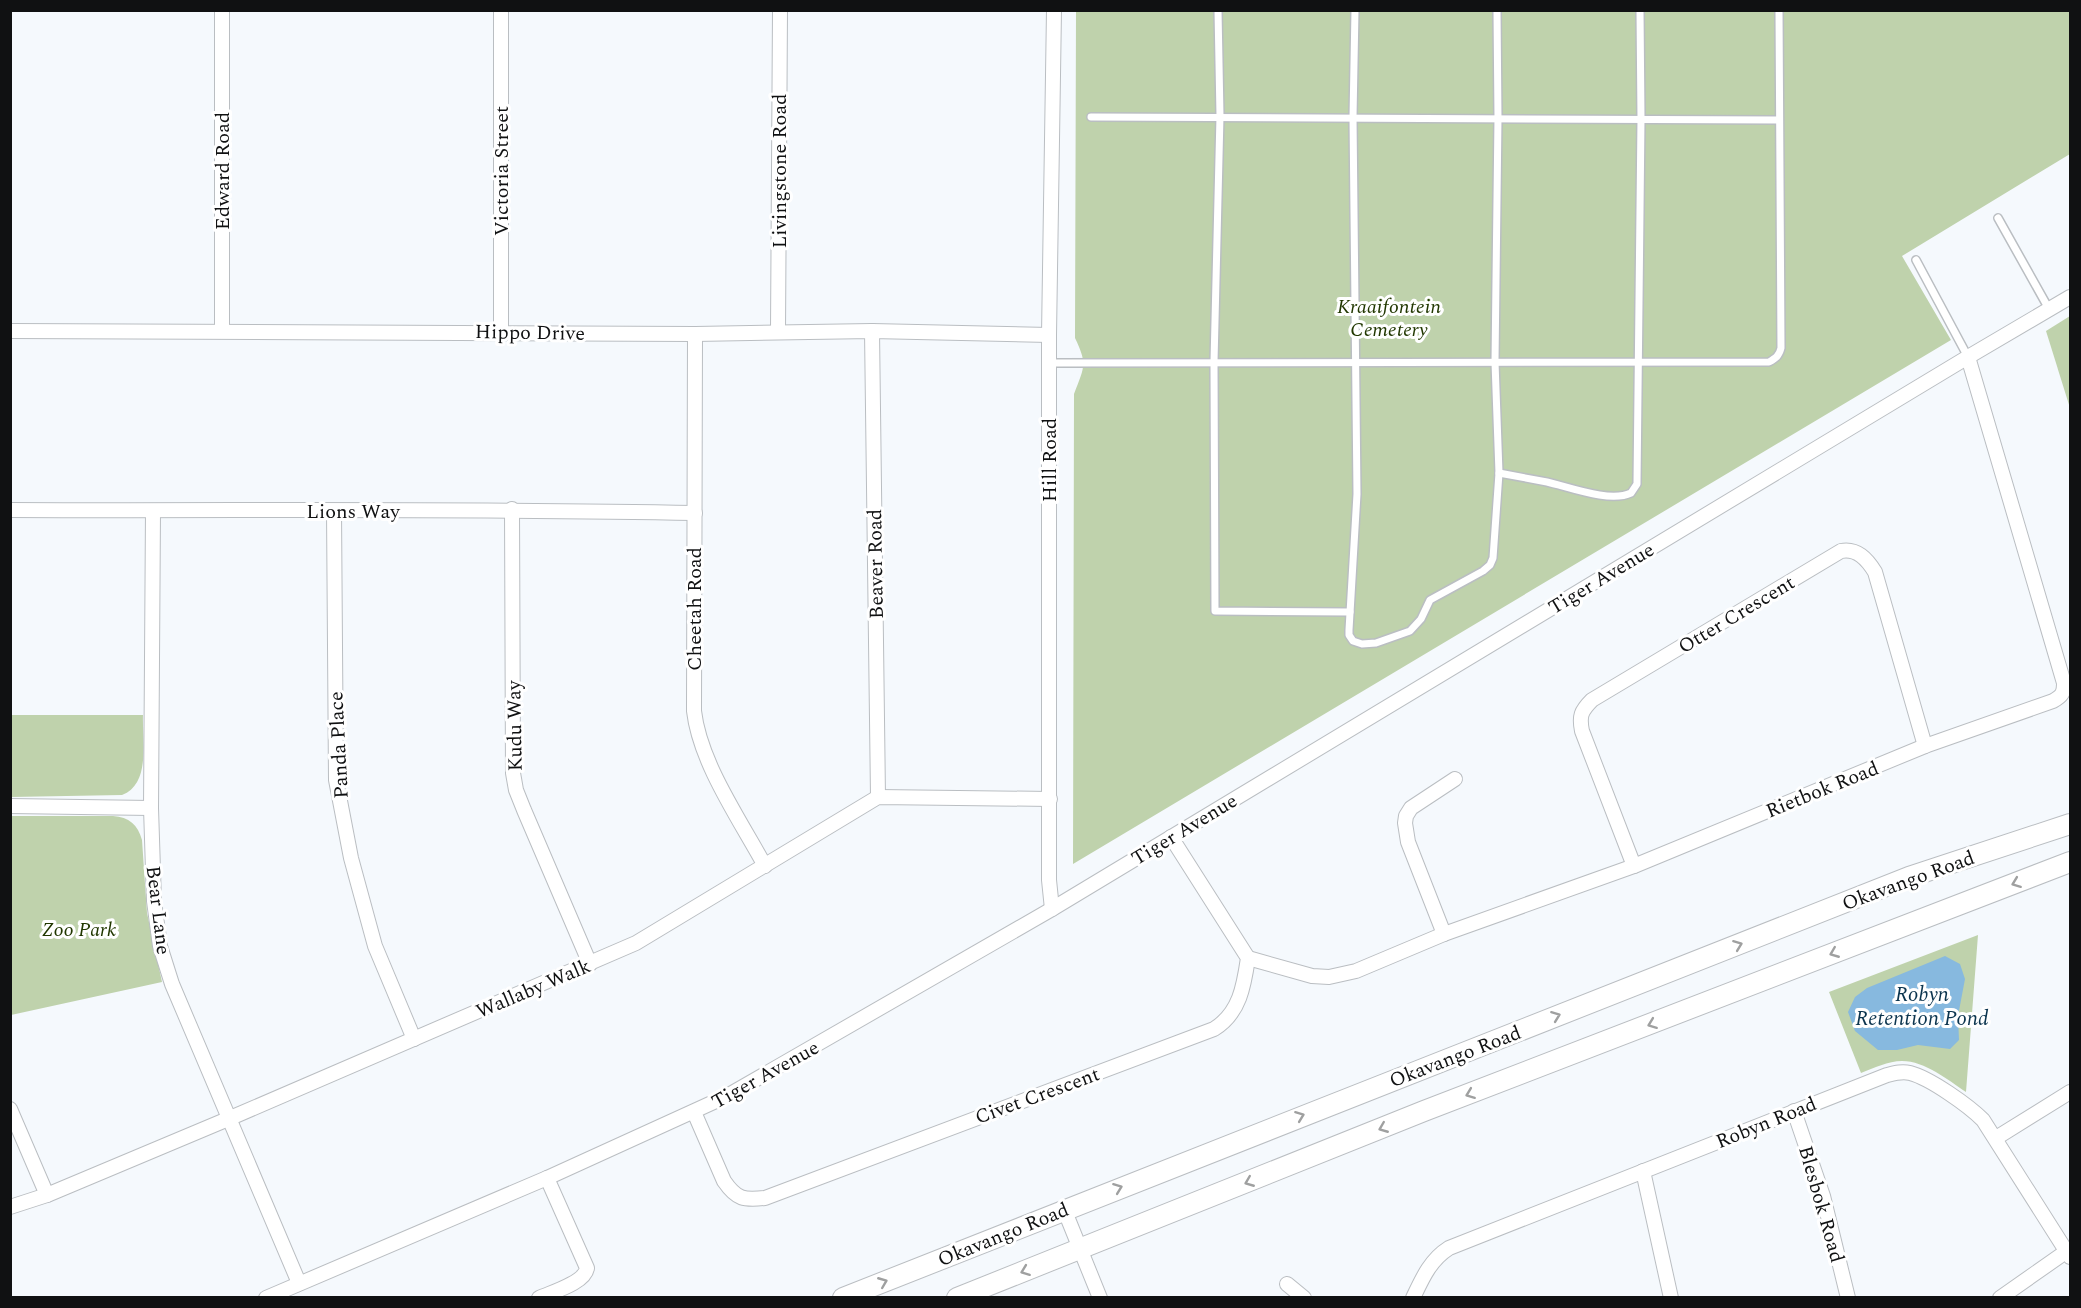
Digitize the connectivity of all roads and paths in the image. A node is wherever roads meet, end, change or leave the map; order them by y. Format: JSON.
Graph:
{"nodes":[{"id":1,"x":222,"y":10,"type":"edge"},
{"id":2,"x":501,"y":10,"type":"edge"},
{"id":3,"x":780,"y":10,"type":"edge"},
{"id":4,"x":1054,"y":10,"type":"edge"},
{"id":5,"x":1218,"y":10,"type":"edge"},
{"id":6,"x":1355,"y":10,"type":"edge"},
{"id":7,"x":1497,"y":10,"type":"edge"},
{"id":8,"x":1640,"y":10,"type":"edge"},
{"id":9,"x":1779,"y":10,"type":"edge"},
{"id":10,"x":1220,"y":116,"type":"junction"},
{"id":11,"x":1091,"y":117,"type":"dead end"},
{"id":12,"x":1353,"y":117,"type":"junction"},
{"id":13,"x":1498,"y":118,"type":"junction"},
{"id":14,"x":1641,"y":119,"type":"junction"},
{"id":15,"x":1779,"y":120,"type":"junction"},
{"id":16,"x":1998,"y":218,"type":"dead end"},
{"id":17,"x":1916,"y":260,"type":"dead end"},
{"id":18,"x":2070,"y":297,"type":"edge"},
{"id":19,"x":2049,"y":309,"type":"junction"},
{"id":20,"x":10,"y":331,"type":"edge"},
{"id":21,"x":222,"y":331,"type":"junction"},
{"id":22,"x":872,"y":331,"type":"junction"},
{"id":23,"x":501,"y":332,"type":"junction"},
{"id":24,"x":778,"y":332,"type":"junction"},
{"id":25,"x":695,"y":334,"type":"junction"},
{"id":26,"x":1048,"y":335,"type":"junction"},
{"id":27,"x":1968,"y":357,"type":"junction"},
{"id":28,"x":1214,"y":362,"type":"junction"},
{"id":29,"x":1355,"y":362,"type":"junction"},
{"id":30,"x":1495,"y":362,"type":"junction"},
{"id":31,"x":1637,"y":362,"type":"junction"},
{"id":32,"x":1049,"y":363,"type":"junction"},
{"id":33,"x":1499,"y":473,"type":"junction"},
{"id":34,"x":512,"y":509,"type":"junction"},
{"id":35,"x":10,"y":510,"type":"edge"},
{"id":36,"x":153,"y":511,"type":"junction"},
{"id":37,"x":334,"y":511,"type":"junction"},
{"id":38,"x":694,"y":513,"type":"junction"},
{"id":39,"x":1350,"y":612,"type":"junction"},
{"id":40,"x":1925,"y":746,"type":"junction"},
{"id":41,"x":1455,"y":779,"type":"dead end"},
{"id":42,"x":878,"y":797,"type":"junction"},
{"id":43,"x":1050,"y":799,"type":"junction"},
{"id":44,"x":10,"y":806,"type":"edge"},
{"id":45,"x":151,"y":808,"type":"junction"},
{"id":46,"x":2070,"y":824,"type":"edge"},
{"id":47,"x":1171,"y":837,"type":"junction"},
{"id":48,"x":2070,"y":862,"type":"edge"},
{"id":49,"x":765,"y":866,"type":"junction"},
{"id":50,"x":1634,"y":866,"type":"junction"},
{"id":51,"x":1052,"y":909,"type":"junction"},
{"id":52,"x":1444,"y":934,"type":"junction"},
{"id":53,"x":1248,"y":958,"type":"junction"},
{"id":54,"x":590,"y":964,"type":"junction"},
{"id":55,"x":414,"y":1039,"type":"junction"},
{"id":56,"x":2070,"y":1092,"type":"edge"},
{"id":57,"x":10,"y":1109,"type":"edge"},
{"id":58,"x":1794,"y":1111,"type":"junction"},
{"id":59,"x":694,"y":1112,"type":"junction"},
{"id":60,"x":228,"y":1119,"type":"junction"},
{"id":61,"x":1996,"y":1138,"type":"junction"},
{"id":62,"x":1643,"y":1171,"type":"junction"},
{"id":63,"x":547,"y":1178,"type":"junction"},
{"id":64,"x":47,"y":1195,"type":"junction"},
{"id":65,"x":10,"y":1207,"type":"edge"},
{"id":66,"x":1064,"y":1209,"type":"junction"},
{"id":67,"x":1080,"y":1250,"type":"junction"},
{"id":68,"x":2068,"y":1254,"type":"edge"},
{"id":69,"x":299,"y":1283,"type":"junction"},
{"id":70,"x":1287,"y":1284,"type":"dead end"},
{"id":71,"x":266,"y":1298,"type":"edge"},
{"id":72,"x":539,"y":1298,"type":"edge"},
{"id":73,"x":843,"y":1298,"type":"edge"},
{"id":74,"x":957,"y":1298,"type":"edge"},
{"id":75,"x":1100,"y":1298,"type":"edge"},
{"id":76,"x":1304,"y":1298,"type":"edge"},
{"id":77,"x":1413,"y":1298,"type":"edge"},
{"id":78,"x":1671,"y":1298,"type":"edge"},
{"id":79,"x":1848,"y":1298,"type":"edge"},
{"id":80,"x":2000,"y":1298,"type":"edge"}],
"edges":[{"from":1,"to":21,"type":"street","name":"Edward Road"},
{"from":2,"to":23,"type":"street","name":"Victoria Street"},
{"from":3,"to":24,"type":"street","name":"Livingstone Road"},
{"from":4,"to":26,"type":"street","name":"Hill Road"},
{"from":5,"to":10,"type":"lane"},
{"from":6,"to":12,"type":"lane"},
{"from":7,"to":13,"type":"lane"},
{"from":8,"to":14,"type":"lane"},
{"from":9,"to":15,"type":"lane"},
{"from":10,"to":11,"type":"lane"},
{"from":10,"to":12,"type":"lane"},
{"from":10,"to":28,"type":"lane"},
{"from":12,"to":13,"type":"lane"},
{"from":12,"to":29,"type":"lane"},
{"from":13,"to":14,"type":"lane"},
{"from":13,"to":30,"type":"lane"},
{"from":14,"to":15,"type":"lane"},
{"from":14,"to":31,"type":"lane"},
{"from":15,"to":31,"type":"lane"},
{"from":16,"to":19,"type":"lane"},
{"from":17,"to":27,"type":"lane"},
{"from":18,"to":19,"type":"street","name":"Tiger Avenue"},
{"from":19,"to":27,"type":"street","name":"Tiger Avenue"},
{"from":20,"to":21,"type":"street","name":"Hippo Drive"},
{"from":21,"to":23,"type":"street","name":"Hippo Drive"},
{"from":22,"to":24,"type":"street","name":"Hippo Drive"},
{"from":22,"to":26,"type":"street","name":"Hippo Drive"},
{"from":22,"to":42,"type":"street","name":"Beaver Road"},
{"from":23,"to":25,"type":"street","name":"Hippo Drive"},
{"from":24,"to":25,"type":"street","name":"Hippo Drive"},
{"from":25,"to":38,"type":"street","name":"Cheetah Road"},
{"from":26,"to":32,"type":"street","name":"Hill Road"},
{"from":27,"to":40,"type":"street","name":"Rietbok Road"},
{"from":27,"to":47,"type":"street","name":"Tiger Avenue"},
{"from":28,"to":29,"type":"lane"},
{"from":28,"to":32,"type":"lane"},
{"from":28,"to":39,"type":"lane"},
{"from":29,"to":30,"type":"lane"},
{"from":29,"to":39,"type":"lane"},
{"from":30,"to":31,"type":"lane"},
{"from":30,"to":33,"type":"lane"},
{"from":31,"to":33,"type":"lane"},
{"from":32,"to":43,"type":"street","name":"Hill Road"},
{"from":33,"to":39,"type":"lane"},
{"from":34,"to":37,"type":"street","name":"Lions Way"},
{"from":34,"to":38,"type":"street","name":"Lions Way"},
{"from":34,"to":54,"type":"street","name":"Kudu Way"},
{"from":35,"to":36,"type":"street","name":"Lions Way"},
{"from":36,"to":37,"type":"street","name":"Lions Way"},
{"from":36,"to":45,"type":"street","name":"Bear Lane"},
{"from":37,"to":55,"type":"street","name":"Panda Place"},
{"from":38,"to":49,"type":"street","name":"Cheetah Road"},
{"from":40,"to":50,"type":"street","name":"Rietbok Road"},
{"from":40,"to":50,"type":"street","name":"Otter Crescent"},
{"from":41,"to":52,"type":"street"},
{"from":42,"to":43,"type":"street"},
{"from":42,"to":49,"type":"street","name":"Wallaby Walk"},
{"from":43,"to":51,"type":"street","name":"Hill Road"},
{"from":44,"to":45,"type":"street"},
{"from":45,"to":60,"type":"street","name":"Bear Lane"},
{"from":66,"to":46,"type":"main road","name":"Okavango Road","one_way":true},
{"from":47,"to":51,"type":"street","name":"Tiger Avenue"},
{"from":47,"to":53,"type":"street"},
{"from":48,"to":67,"type":"main road","name":"Okavango Road","one_way":true},
{"from":49,"to":54,"type":"street","name":"Wallaby Walk"},
{"from":50,"to":52,"type":"street","name":"Rietbok Road"},
{"from":51,"to":59,"type":"street","name":"Tiger Avenue"},
{"from":52,"to":53,"type":"street","name":"Rietbok Road"},
{"from":53,"to":59,"type":"street","name":"Civet Crescent"},
{"from":54,"to":55,"type":"street","name":"Wallaby Walk"},
{"from":55,"to":60,"type":"street","name":"Wallaby Walk"},
{"from":56,"to":61,"type":"street"},
{"from":57,"to":64,"type":"street"},
{"from":58,"to":61,"type":"street","name":"Robyn Road"},
{"from":58,"to":62,"type":"street","name":"Robyn Road"},
{"from":58,"to":79,"type":"street","name":"Blesbok Road"},
{"from":59,"to":63,"type":"street","name":"Tiger Avenue"},
{"from":60,"to":64,"type":"street","name":"Wallaby Walk"},
{"from":60,"to":69,"type":"street","name":"Bear Lane"},
{"from":61,"to":68,"type":"street","name":"Robyn Road"},
{"from":62,"to":77,"type":"street","name":"Robyn Road"},
{"from":62,"to":78,"type":"street"},
{"from":63,"to":69,"type":"street","name":"Tiger Avenue"},
{"from":63,"to":72,"type":"street"},
{"from":64,"to":65,"type":"street","name":"Wallaby Walk"},
{"from":66,"to":67,"type":"street"},
{"from":73,"to":66,"type":"main road","name":"Okavango Road","one_way":true},
{"from":67,"to":74,"type":"main road","name":"Okavango Road","one_way":true},
{"from":67,"to":75,"type":"street"},
{"from":68,"to":80,"type":"street"},
{"from":69,"to":71,"type":"street","name":"Tiger Avenue"},
{"from":70,"to":76,"type":"street"}]}
